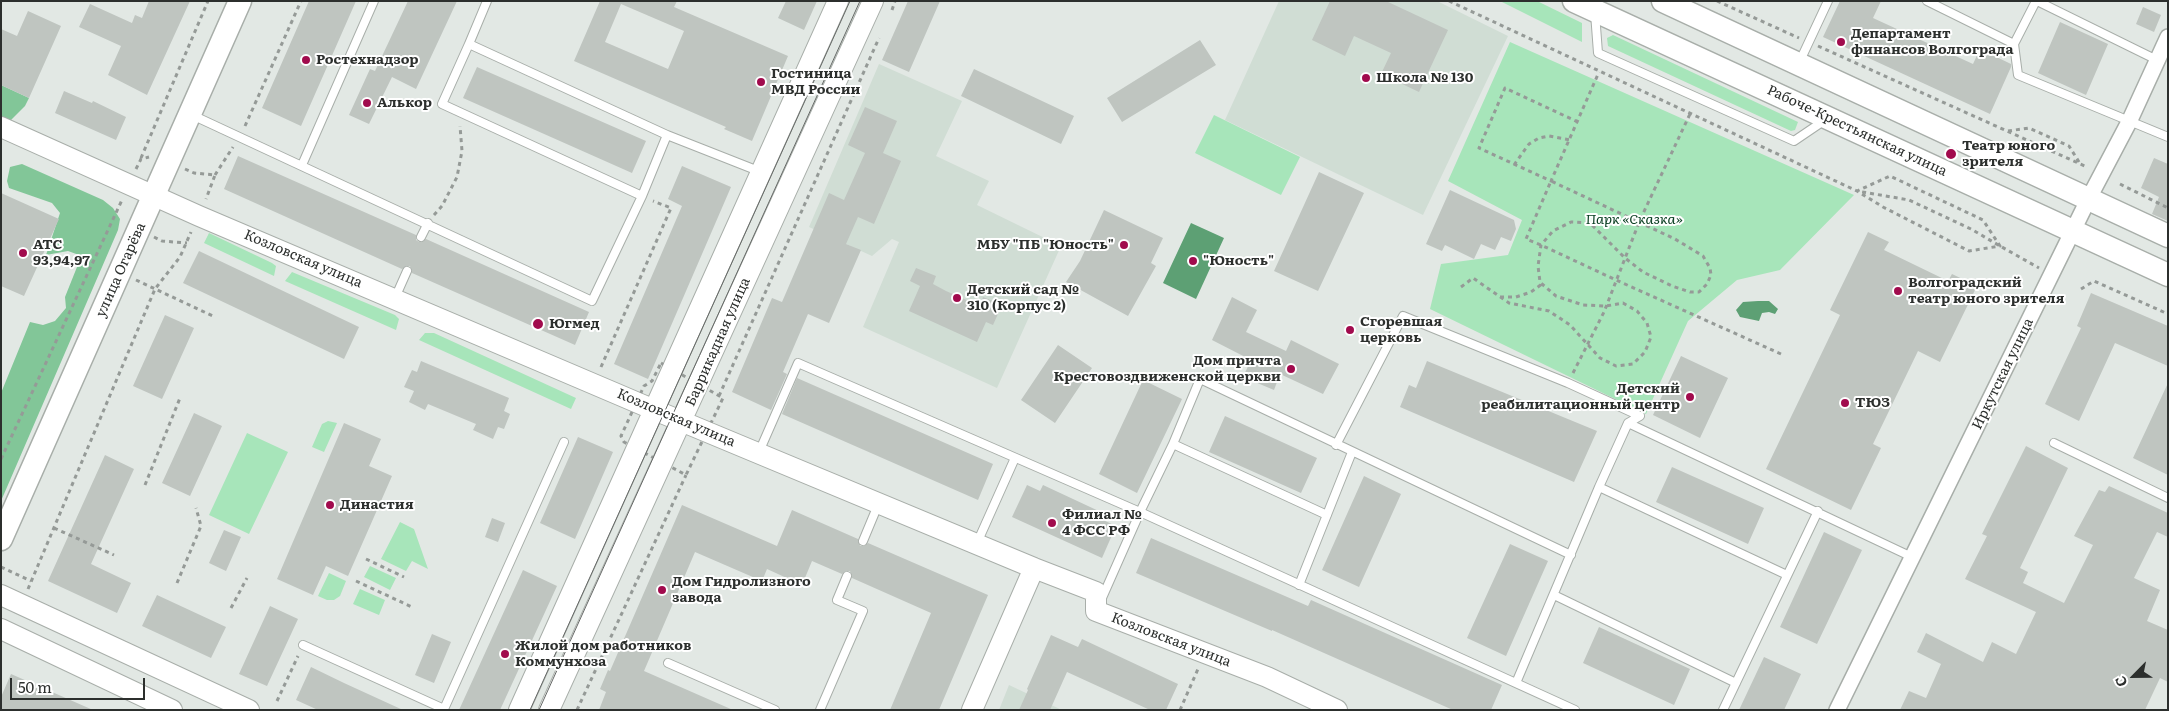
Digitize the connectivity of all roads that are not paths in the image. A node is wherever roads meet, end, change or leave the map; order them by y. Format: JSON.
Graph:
{"nodes":[{"id":1,"x":240,"y":1,"type":"edge"},
{"id":2,"x":374,"y":1,"type":"edge"},
{"id":3,"x":486,"y":1,"type":"edge"},
{"id":4,"x":838,"y":1,"type":"edge"},
{"id":5,"x":873,"y":1,"type":"edge"},
{"id":6,"x":1574,"y":1,"type":"edge"},
{"id":7,"x":1663,"y":1,"type":"edge"},
{"id":8,"x":1828,"y":1,"type":"edge"},
{"id":9,"x":1927,"y":1,"type":"edge"},
{"id":10,"x":2037,"y":1,"type":"edge"},
{"id":11,"x":1595,"y":11,"type":"junction"},
{"id":12,"x":2168,"y":37,"type":"edge"},
{"id":13,"x":469,"y":44,"type":"junction"},
{"id":14,"x":2014,"y":44,"type":"junction"},
{"id":15,"x":2157,"y":60,"type":"junction"},
{"id":16,"x":1798,"y":64,"type":"junction"},
{"id":17,"x":190,"y":114,"type":"junction"},
{"id":18,"x":1828,"y":118,"type":"junction"},
{"id":19,"x":2129,"y":122,"type":"junction"},
{"id":20,"x":1,"y":127,"type":"edge"},
{"id":21,"x":667,"y":135,"type":"junction"},
{"id":22,"x":2168,"y":137,"type":"edge"},
{"id":23,"x":302,"y":166,"type":"junction"},
{"id":24,"x":761,"y":172,"type":"junction"},
{"id":25,"x":154,"y":195,"type":"junction"},
{"id":26,"x":642,"y":196,"type":"junction"},
{"id":27,"x":2089,"y":198,"type":"junction"},
{"id":28,"x":428,"y":223,"type":"junction"},
{"id":29,"x":2074,"y":231,"type":"junction"},
{"id":30,"x":2168,"y":236,"type":"edge"},
{"id":31,"x":421,"y":237,"type":"dead end"},
{"id":32,"x":407,"y":271,"type":"dead end"},
{"id":33,"x":2168,"y":275,"type":"edge"},
{"id":34,"x":395,"y":298,"type":"junction"},
{"id":35,"x":653,"y":409,"type":"junction"},
{"id":36,"x":682,"y":421,"type":"junction"},
{"id":37,"x":1628,"y":423,"type":"junction"},
{"id":38,"x":564,"y":442,"type":"dead end"},
{"id":39,"x":2054,"y":443,"type":"dead end"},
{"id":40,"x":1173,"y":444,"type":"junction"},
{"id":41,"x":1336,"y":445,"type":"junction"},
{"id":42,"x":760,"y":452,"type":"junction"},
{"id":43,"x":1352,"y":452,"type":"junction"},
{"id":44,"x":1015,"y":458,"type":"junction"},
{"id":45,"x":1599,"y":487,"type":"junction"},
{"id":46,"x":2168,"y":498,"type":"edge"},
{"id":47,"x":879,"y":503,"type":"junction"},
{"id":48,"x":1818,"y":511,"type":"junction"},
{"id":49,"x":1140,"y":512,"type":"junction"},
{"id":50,"x":1327,"y":515,"type":"junction"},
{"id":51,"x":1,"y":539,"type":"edge"},
{"id":52,"x":862,"y":541,"type":"dead end"},
{"id":53,"x":977,"y":543,"type":"junction"},
{"id":54,"x":1572,"y":555,"type":"junction"},
{"id":55,"x":1912,"y":557,"type":"junction"},
{"id":56,"x":1034,"y":568,"type":"junction"},
{"id":57,"x":1787,"y":575,"type":"junction"},
{"id":58,"x":847,"y":576,"type":"dead end"},
{"id":59,"x":1299,"y":585,"type":"junction"},
{"id":60,"x":1,"y":595,"type":"edge"},
{"id":61,"x":1554,"y":595,"type":"junction"},
{"id":62,"x":1096,"y":611,"type":"junction"},
{"id":63,"x":1,"y":629,"type":"edge"},
{"id":64,"x":304,"y":645,"type":"road end"},
{"id":65,"x":668,"y":663,"type":"dead end"},
{"id":66,"x":1736,"y":683,"type":"junction"},
{"id":67,"x":1516,"y":684,"type":"junction"},
{"id":68,"x":172,"y":710,"type":"edge"},
{"id":69,"x":249,"y":710,"type":"edge"},
{"id":70,"x":519,"y":710,"type":"edge"},
{"id":71,"x":549,"y":710,"type":"edge"},
{"id":72,"x":775,"y":710,"type":"edge"},
{"id":73,"x":820,"y":710,"type":"edge"},
{"id":74,"x":972,"y":710,"type":"edge"},
{"id":75,"x":1337,"y":710,"type":"edge"},
{"id":76,"x":1575,"y":710,"type":"edge"},
{"id":77,"x":1723,"y":710,"type":"edge"},
{"id":78,"x":1837,"y":710,"type":"edge"}],
"edges":[{"from":1,"to":17,"type":"main road","name":"улица Огарёва"},
{"from":2,"to":23,"type":"lane"},
{"from":3,"to":13,"type":"lane"},
{"from":4,"to":24,"type":"street"},
{"from":5,"to":36,"type":"street","name":"Баррикадная улица"},
{"from":6,"to":11,"type":"main road","name":"Рабоче-Крестьянская улица"},
{"from":7,"to":16,"type":"main road"},
{"from":8,"to":16,"type":"lane"},
{"from":9,"to":14,"type":"lane"},
{"from":10,"to":14,"type":"lane"},
{"from":10,"to":15,"type":"lane"},
{"from":11,"to":18,"type":"main road","name":"Рабоче-Крестьянская улица"},
{"from":11,"to":18,"type":"lane"},
{"from":12,"to":15,"type":"street","name":"Иркутская улица"},
{"from":13,"to":21,"type":"lane"},
{"from":13,"to":26,"type":"lane"},
{"from":14,"to":19,"type":"lane"},
{"from":15,"to":19,"type":"street","name":"Иркутская улица"},
{"from":16,"to":27,"type":"main road"},
{"from":17,"to":23,"type":"lane"},
{"from":17,"to":25,"type":"main road","name":"улица Огарёва"},
{"from":18,"to":29,"type":"main road","name":"Рабоче-Крестьянская улица"},
{"from":19,"to":22,"type":"lane"},
{"from":19,"to":27,"type":"street","name":"Иркутская улица"},
{"from":20,"to":25,"type":"street","name":"Козловская улица"},
{"from":21,"to":24,"type":"lane"},
{"from":21,"to":26,"type":"lane"},
{"from":23,"to":28,"type":"lane"},
{"from":24,"to":35,"type":"street"},
{"from":25,"to":34,"type":"street","name":"Козловская улица"},
{"from":25,"to":51,"type":"main road","name":"улица Огарёва"},
{"from":26,"to":28,"type":"lane"},
{"from":27,"to":29,"type":"street","name":"Иркутская улица"},
{"from":27,"to":30,"type":"main road"},
{"from":28,"to":31,"type":"lane"},
{"from":29,"to":33,"type":"main road","name":"Рабоче-Крестьянская улица"},
{"from":29,"to":55,"type":"street","name":"Иркутская улица"},
{"from":32,"to":34,"type":"lane"},
{"from":34,"to":35,"type":"street","name":"Козловская улица"},
{"from":35,"to":36,"type":"street","name":"Козловская улица"},
{"from":35,"to":70,"type":"street"},
{"from":36,"to":42,"type":"street","name":"Козловская улица"},
{"from":36,"to":71,"type":"street","name":"Баррикадная улица"},
{"from":37,"to":41,"type":"lane"},
{"from":37,"to":45,"type":"lane"},
{"from":37,"to":48,"type":"lane"},
{"from":38,"to":64,"type":"lane"},
{"from":39,"to":46,"type":"lane"},
{"from":40,"to":41,"type":"lane"},
{"from":40,"to":49,"type":"lane"},
{"from":40,"to":50,"type":"lane"},
{"from":41,"to":43,"type":"lane"},
{"from":42,"to":44,"type":"lane"},
{"from":42,"to":47,"type":"street","name":"Козловская улица"},
{"from":43,"to":50,"type":"lane"},
{"from":43,"to":54,"type":"lane"},
{"from":44,"to":49,"type":"lane"},
{"from":44,"to":53,"type":"lane"},
{"from":45,"to":54,"type":"lane"},
{"from":45,"to":57,"type":"lane"},
{"from":47,"to":52,"type":"lane"},
{"from":47,"to":53,"type":"street","name":"Козловская улица"},
{"from":48,"to":55,"type":"lane"},
{"from":48,"to":57,"type":"lane"},
{"from":49,"to":59,"type":"lane"},
{"from":49,"to":62,"type":"lane"},
{"from":50,"to":59,"type":"lane"},
{"from":53,"to":56,"type":"street","name":"Козловская улица"},
{"from":54,"to":61,"type":"lane"},
{"from":55,"to":78,"type":"street","name":"Иркутская улица"},
{"from":56,"to":62,"type":"street","name":"Козловская улица"},
{"from":56,"to":74,"type":"street"},
{"from":57,"to":66,"type":"lane"},
{"from":58,"to":73,"type":"lane"},
{"from":59,"to":67,"type":"lane"},
{"from":60,"to":69,"type":"street"},
{"from":61,"to":66,"type":"lane"},
{"from":61,"to":67,"type":"lane"},
{"from":62,"to":75,"type":"street","name":"Козловская улица"},
{"from":63,"to":68,"type":"street"},
{"from":65,"to":72,"type":"lane"},
{"from":66,"to":77,"type":"lane"},
{"from":67,"to":76,"type":"lane"}]}
